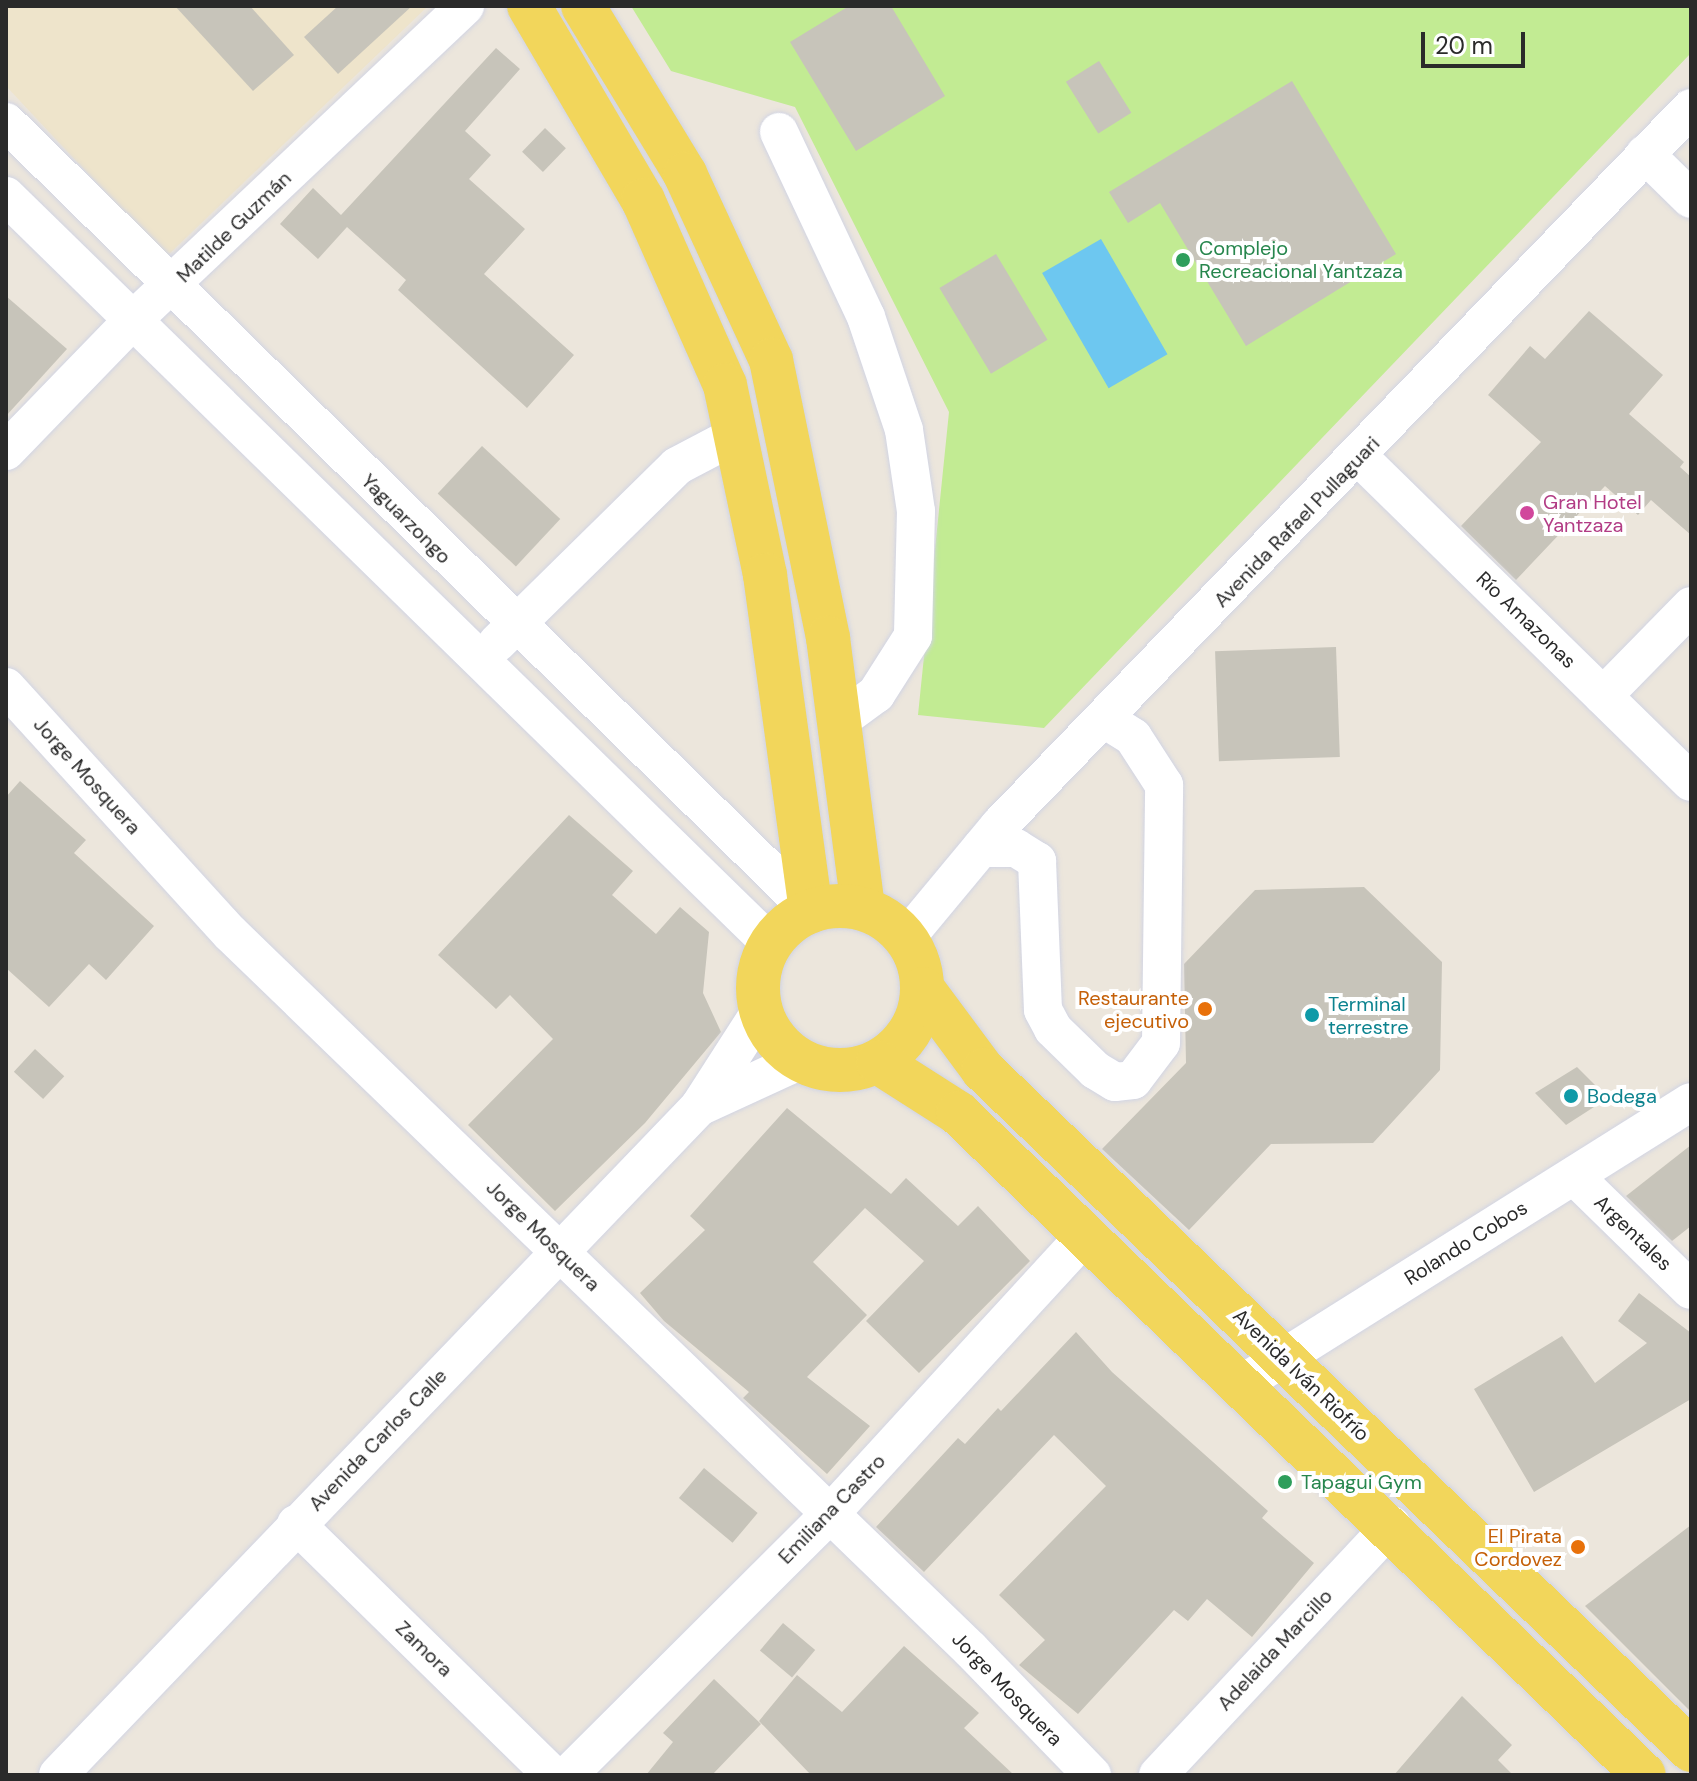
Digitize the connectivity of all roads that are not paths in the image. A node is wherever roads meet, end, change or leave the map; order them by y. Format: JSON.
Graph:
{"nodes":[{"id":1,"x":465,"y":6,"type":"edge"},
{"id":2,"x":529,"y":6,"type":"edge"},
{"id":3,"x":583,"y":6,"type":"edge"},
{"id":4,"x":1691,"y":108,"type":"edge"},
{"id":5,"x":6,"y":122,"type":"edge"},
{"id":6,"x":779,"y":132,"type":"dead end"},
{"id":7,"x":1645,"y":154,"type":"junction"},
{"id":8,"x":6,"y":196,"type":"edge"},
{"id":9,"x":1691,"y":199,"type":"edge"},
{"id":10,"x":173,"y":286,"type":"junction"},
{"id":11,"x":133,"y":320,"type":"junction"},
{"id":12,"x":736,"y":435,"type":"junction"},
{"id":13,"x":6,"y":451,"type":"edge"},
{"id":14,"x":1360,"y":458,"type":"junction"},
{"id":15,"x":1691,"y":606,"type":"edge"},
{"id":16,"x":514,"y":626,"type":"junction"},
{"id":17,"x":480,"y":659,"type":"junction"},
{"id":18,"x":6,"y":687,"type":"edge"},
{"id":19,"x":1603,"y":696,"type":"junction"},
{"id":20,"x":1104,"y":719,"type":"junction"},
{"id":21,"x":839,"y":721,"type":"junction"},
{"id":22,"x":1691,"y":782,"type":"edge"},
{"id":23,"x":981,"y":848,"type":"junction"},
{"id":24,"x":863,"y":908,"type":"junction"},
{"id":25,"x":811,"y":911,"type":"junction"},
{"id":26,"x":906,"y":938,"type":"junction"},
{"id":27,"x":771,"y":944,"type":"junction"},
{"id":28,"x":923,"y":989,"type":"junction"},
{"id":29,"x":760,"y":1012,"type":"junction"},
{"id":30,"x":801,"y":1060,"type":"junction"},
{"id":31,"x":878,"y":1062,"type":"junction"},
{"id":32,"x":1691,"y":1102,"type":"edge"},
{"id":33,"x":699,"y":1107,"type":"junction"},
{"id":34,"x":1574,"y":1176,"type":"junction"},
{"id":35,"x":1086,"y":1235,"type":"junction"},
{"id":36,"x":560,"y":1253,"type":"junction"},
{"id":37,"x":1691,"y":1290,"type":"edge"},
{"id":38,"x":1282,"y":1357,"type":"junction"},
{"id":39,"x":1240,"y":1385,"type":"junction"},
{"id":40,"x":829,"y":1515,"type":"junction"},
{"id":41,"x":296,"y":1524,"type":"junction"},
{"id":42,"x":1392,"y":1525,"type":"junction"},
{"id":43,"x":1691,"y":1750,"type":"edge"},
{"id":44,"x":58,"y":1775,"type":"edge"},
{"id":45,"x":552,"y":1775,"type":"edge"},
{"id":46,"x":568,"y":1775,"type":"edge"},
{"id":47,"x":1092,"y":1775,"type":"edge"},
{"id":48,"x":1158,"y":1775,"type":"edge"},
{"id":49,"x":1644,"y":1775,"type":"edge"}],
"edges":[{"from":1,"to":10,"type":"street","name":"Matilde Guzmán"},
{"from":2,"to":12,"type":"main road"},
{"from":3,"to":21,"type":"main road"},
{"from":4,"to":7,"type":"street","name":"Avenida Rafael Pullaguari"},
{"from":5,"to":10,"type":"street","name":"Yaguarzongo"},
{"from":6,"to":21,"type":"street"},
{"from":7,"to":9,"type":"street"},
{"from":7,"to":14,"type":"street","name":"Avenida Rafael Pullaguari"},
{"from":8,"to":11,"type":"street"},
{"from":10,"to":11,"type":"street","name":"Matilde Guzmán"},
{"from":10,"to":16,"type":"street","name":"Yaguarzongo"},
{"from":11,"to":13,"type":"street","name":"Matilde Guzmán"},
{"from":11,"to":17,"type":"street"},
{"from":12,"to":16,"type":"street"},
{"from":12,"to":25,"type":"main road"},
{"from":14,"to":19,"type":"street","name":"Río Amazonas"},
{"from":14,"to":20,"type":"street","name":"Avenida Rafael Pullaguari"},
{"from":15,"to":19,"type":"street"},
{"from":16,"to":17,"type":"street"},
{"from":16,"to":25,"type":"street","name":"Yaguarzongo"},
{"from":17,"to":27,"type":"street"},
{"from":18,"to":36,"type":"street","name":"Jorge Mosquera"},
{"from":19,"to":22,"type":"street","name":"Río Amazonas"},
{"from":20,"to":23,"type":"street","name":"Avenida Rafael Pullaguari"},
{"from":20,"to":23,"type":"street"},
{"from":21,"to":24,"type":"main road"},
{"from":23,"to":26,"type":"street","name":"Avenida Rafael Pullaguari"},
{"from":24,"to":25,"type":"main road"},
{"from":24,"to":26,"type":"main road"},
{"from":25,"to":27,"type":"main road"},
{"from":26,"to":28,"type":"main road"},
{"from":27,"to":29,"type":"main road"},
{"from":28,"to":31,"type":"main road"},
{"from":28,"to":38,"type":"main road","name":"Avenida Iván Riofrío"},
{"from":29,"to":30,"type":"main road"},
{"from":29,"to":33,"type":"street","name":"Avenida Carlos Calle"},
{"from":30,"to":31,"type":"main road"},
{"from":30,"to":33,"type":"street","name":"Avenida Carlos Calle"},
{"from":31,"to":35,"type":"main road"},
{"from":32,"to":34,"type":"street","name":"Rolando Cobos"},
{"from":33,"to":36,"type":"street","name":"Avenida Carlos Calle"},
{"from":34,"to":37,"type":"street","name":"Argentales"},
{"from":34,"to":38,"type":"street","name":"Rolando Cobos"},
{"from":35,"to":39,"type":"main road"},
{"from":35,"to":40,"type":"street","name":"Emiliana Castro"},
{"from":36,"to":40,"type":"street","name":"Jorge Mosquera"},
{"from":36,"to":41,"type":"street","name":"Avenida Carlos Calle"},
{"from":38,"to":39,"type":"street","name":"Rolando Cobos"},
{"from":38,"to":43,"type":"main road","name":"Avenida Iván Riofrío"},
{"from":39,"to":42,"type":"main road"},
{"from":40,"to":46,"type":"street","name":"Emiliana Castro"},
{"from":40,"to":47,"type":"street","name":"Jorge Mosquera"},
{"from":41,"to":44,"type":"street","name":"Avenida Carlos Calle"},
{"from":41,"to":45,"type":"street","name":"Zamora"},
{"from":42,"to":48,"type":"street","name":"Adelaida Marcillo"},
{"from":42,"to":49,"type":"main road"}]}
